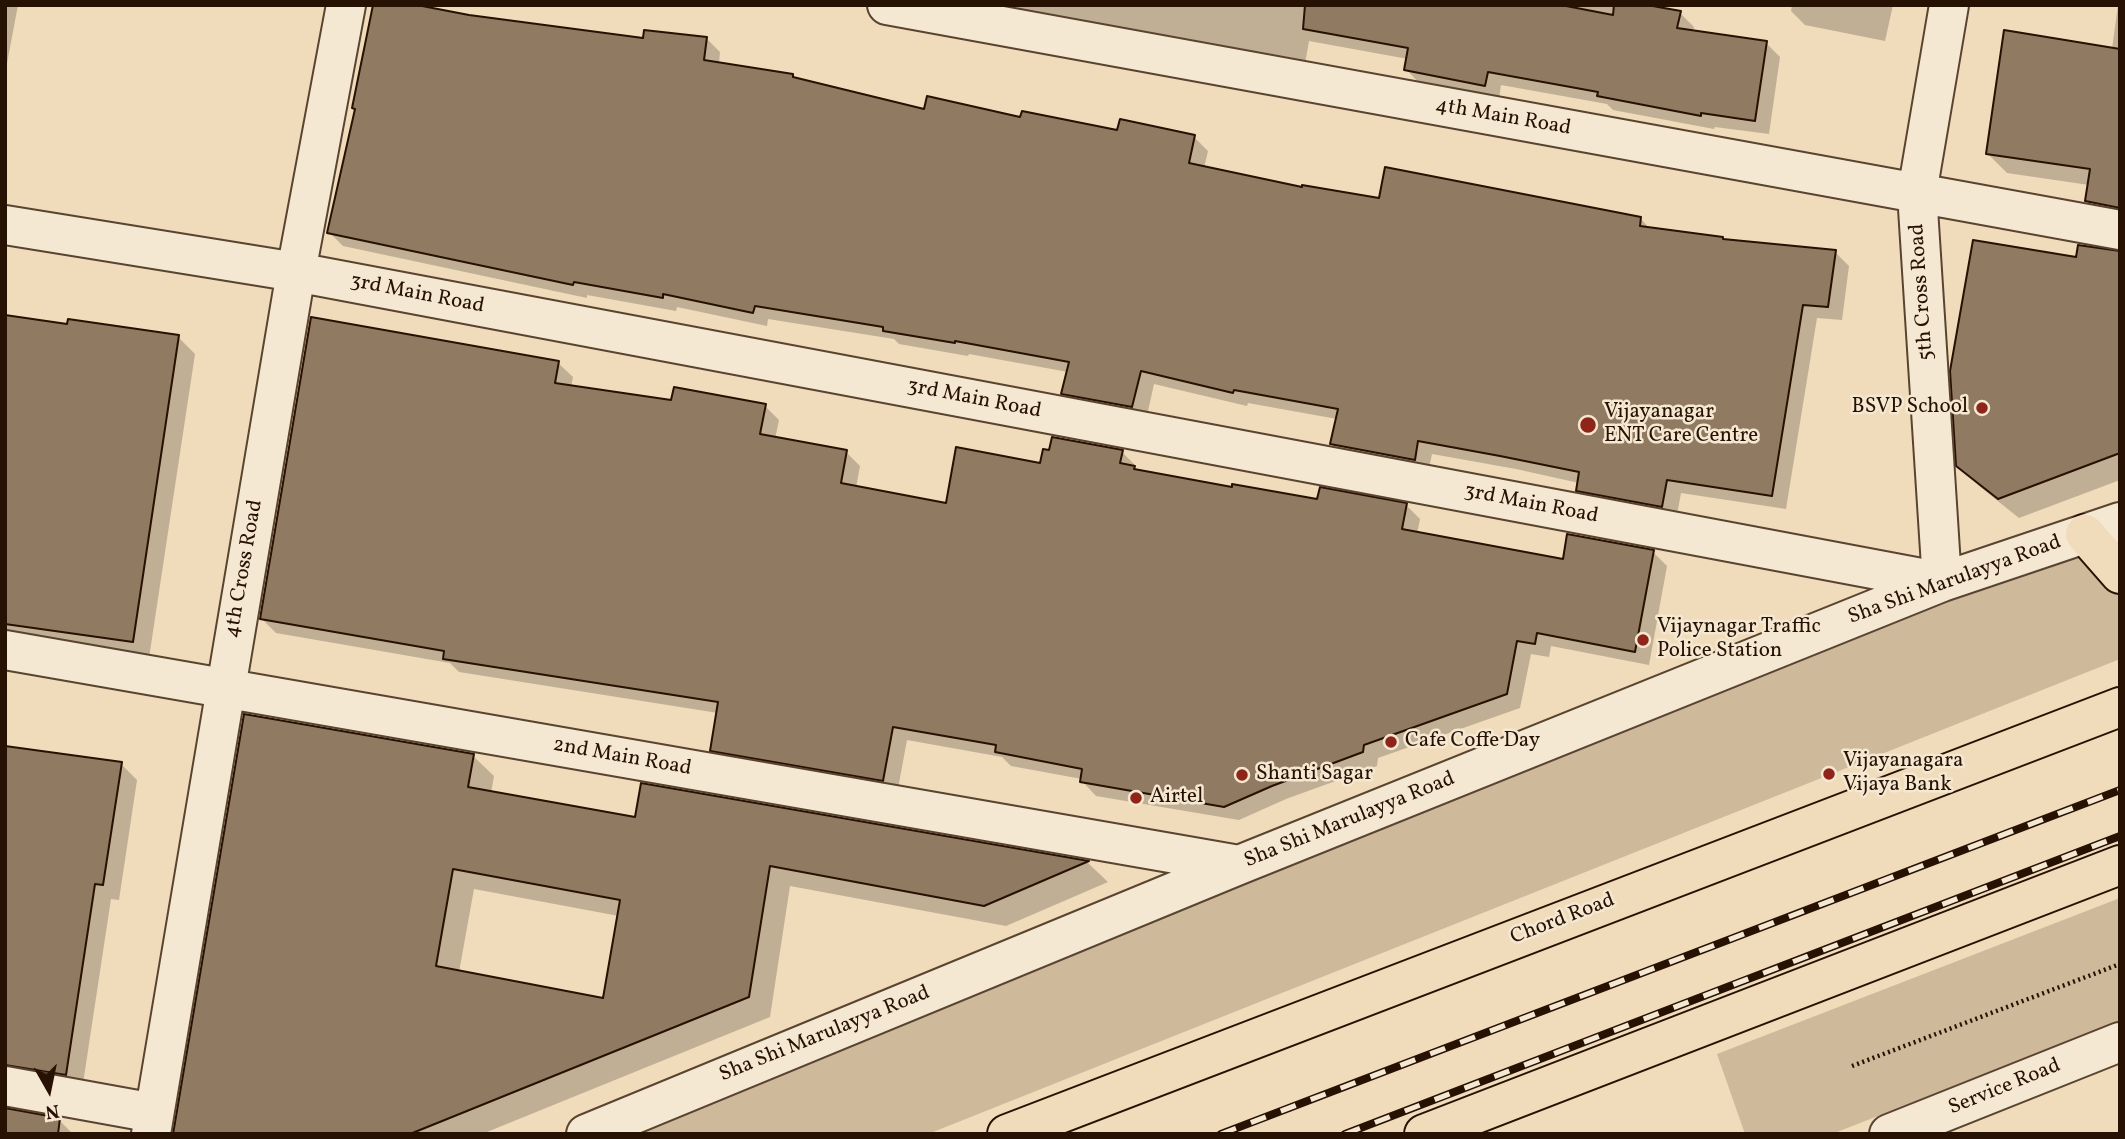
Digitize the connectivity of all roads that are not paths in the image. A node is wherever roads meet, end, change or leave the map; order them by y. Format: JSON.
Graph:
{"nodes":[{"id":1,"x":346,"y":5,"type":"edge"},
{"id":2,"x":887,"y":5,"type":"edge"},
{"id":3,"x":1949,"y":5,"type":"edge"},
{"id":4,"x":1917,"y":193,"type":"junction"},
{"id":5,"x":5,"y":225,"type":"edge"},
{"id":6,"x":2120,"y":230,"type":"edge"},
{"id":7,"x":296,"y":272,"type":"junction"},
{"id":8,"x":2102,"y":528,"type":"edge"},
{"id":9,"x":2120,"y":574,"type":"edge"},
{"id":10,"x":1942,"y":582,"type":"junction"},
{"id":11,"x":5,"y":650,"type":"edge"},
{"id":12,"x":225,"y":688,"type":"junction"},
{"id":13,"x":2120,"y":707,"type":"edge"},
{"id":14,"x":1239,"y":865,"type":"junction"},
{"id":15,"x":2120,"y":865,"type":"edge"},
{"id":16,"x":2120,"y":1042,"type":"edge"},
{"id":17,"x":5,"y":1086,"type":"edge"},
{"id":18,"x":153,"y":1123,"type":"edge"},
{"id":19,"x":1029,"y":1130,"type":"edge"},
{"id":20,"x":586,"y":1134,"type":"edge"},
{"id":21,"x":1424,"y":1134,"type":"edge"},
{"id":22,"x":1889,"y":1134,"type":"edge"}],
"edges":[{"from":1,"to":7,"type":"street","name":"4th Cross Road"},
{"from":2,"to":4,"type":"street","name":"4th Main Road"},
{"from":3,"to":4,"type":"street","name":"5th Cross Road"},
{"from":4,"to":6,"type":"street","name":"4th Main Road"},
{"from":4,"to":10,"type":"street","name":"5th Cross Road"},
{"from":5,"to":7,"type":"street","name":"3rd Main Road"},
{"from":7,"to":10,"type":"street","name":"3rd Main Road"},
{"from":7,"to":12,"type":"street","name":"4th Cross Road"},
{"from":8,"to":9,"type":"main road"},
{"from":8,"to":10,"type":"street","name":"Sha Shi Marulayya Road"},
{"from":10,"to":14,"type":"street","name":"Sha Shi Marulayya Road"},
{"from":11,"to":12,"type":"street","name":"2nd Main Road"},
{"from":12,"to":14,"type":"street","name":"2nd Main Road"},
{"from":12,"to":18,"type":"street","name":"4th Cross Road"},
{"from":13,"to":19,"type":"main road","name":"Chord Road"},
{"from":14,"to":20,"type":"street","name":"Sha Shi Marulayya Road"},
{"from":15,"to":21,"type":"main road"},
{"from":16,"to":22,"type":"street","name":"Service Road"},
{"from":17,"to":18,"type":"street"}]}
